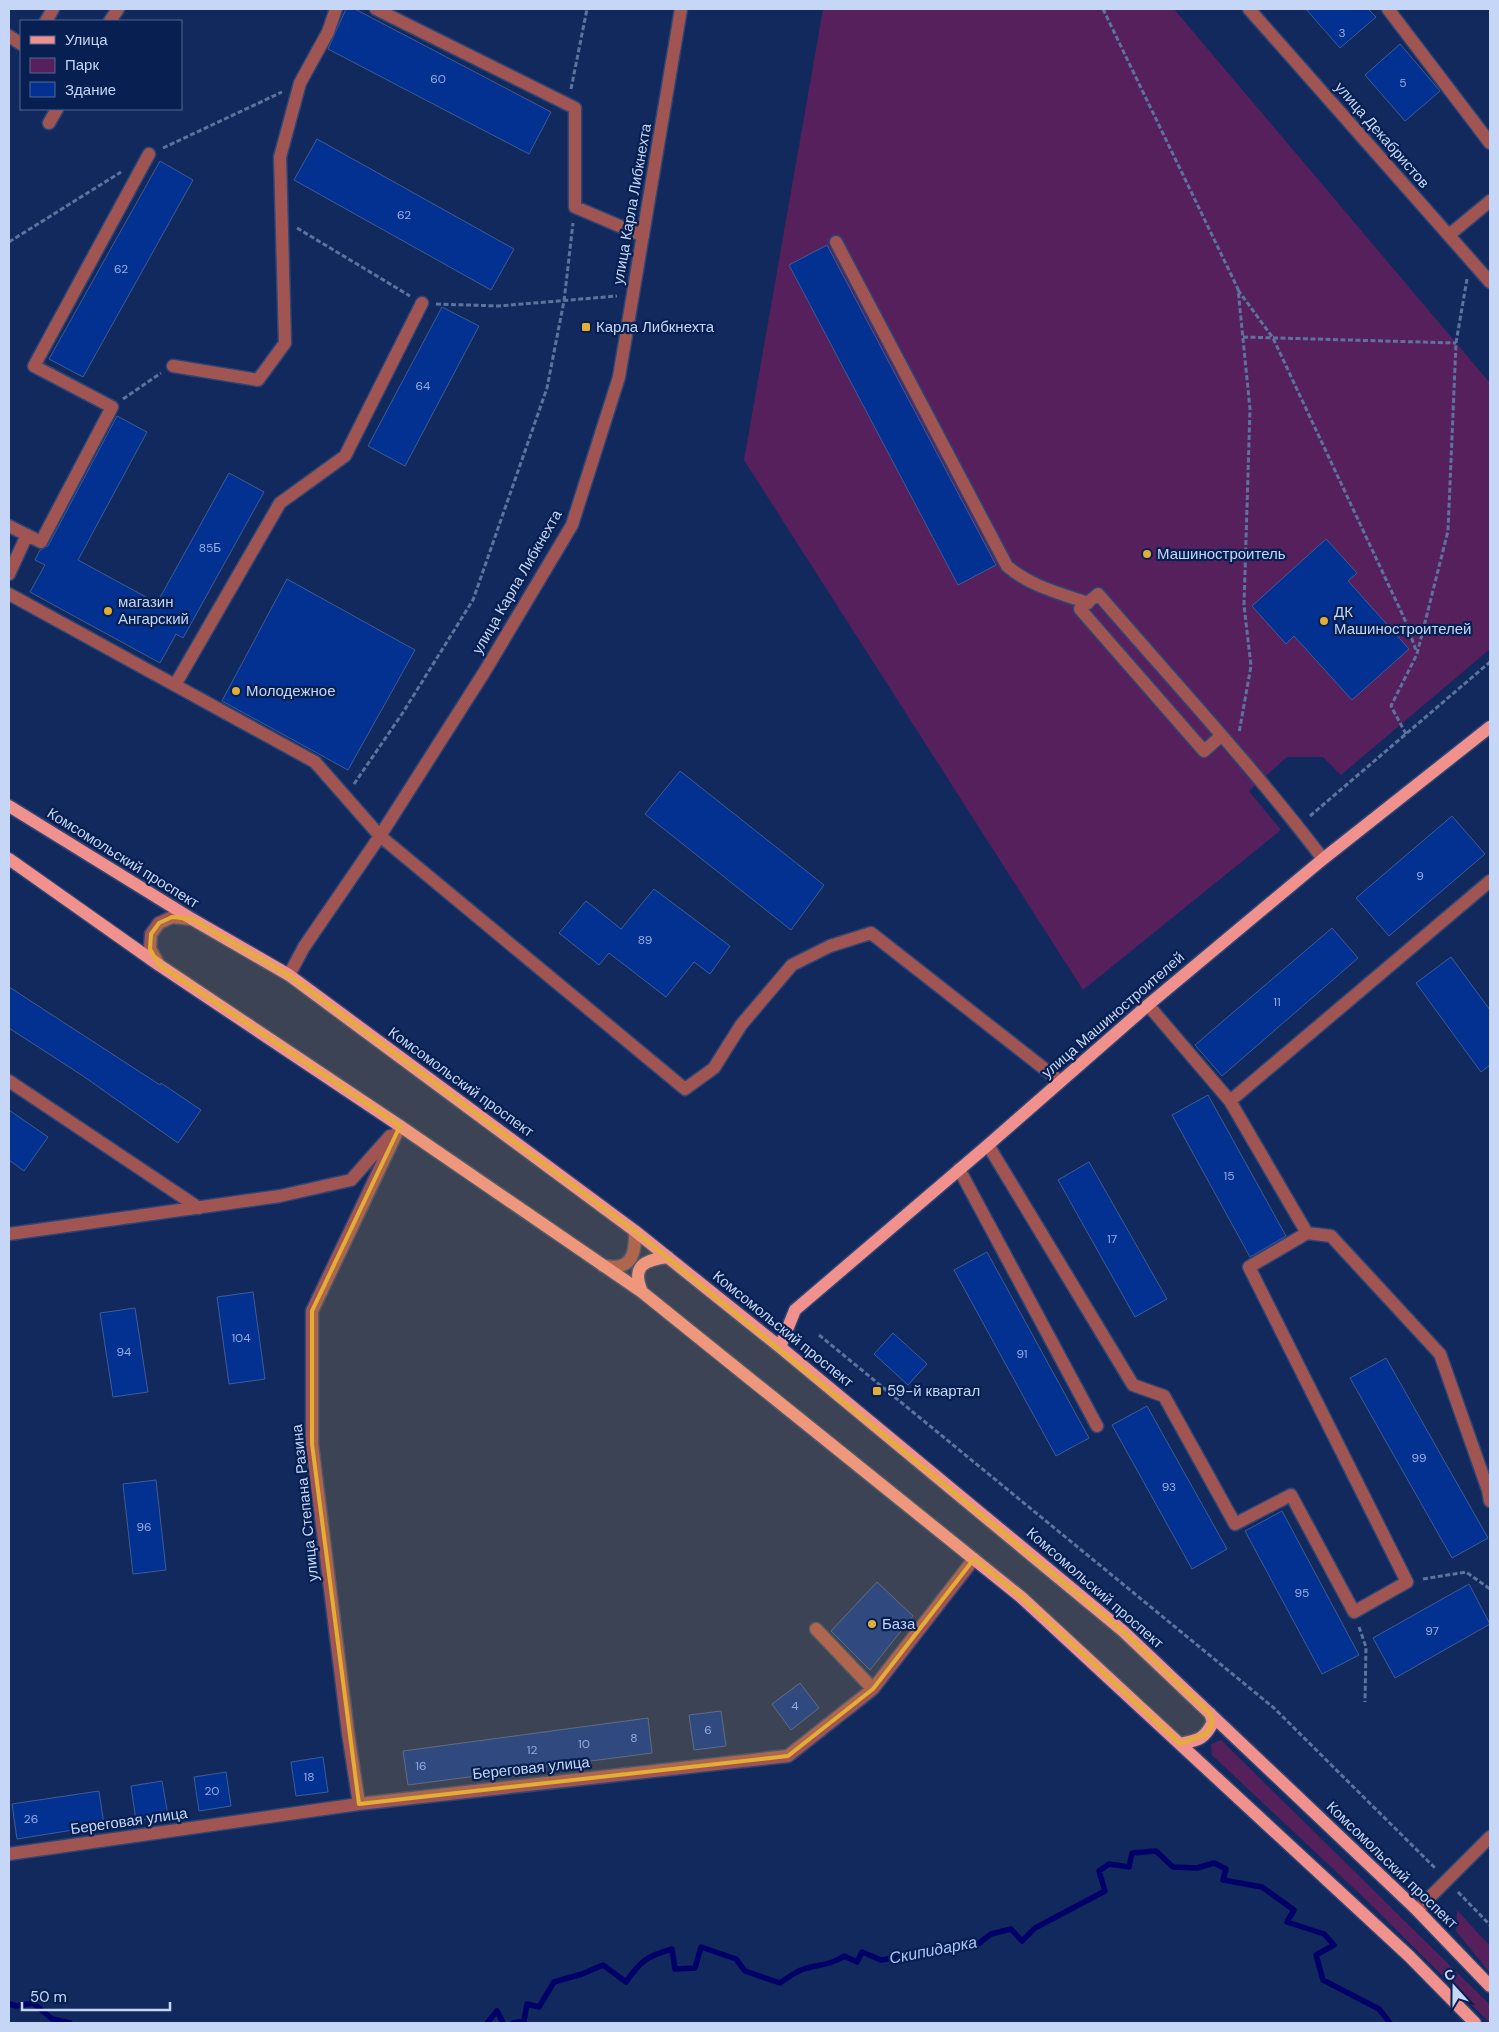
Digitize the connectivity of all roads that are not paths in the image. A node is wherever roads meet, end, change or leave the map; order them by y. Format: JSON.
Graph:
{"nodes":[{"id":1,"x":53,"y":9,"type":"edge"},
{"id":2,"x":118,"y":9,"type":"edge"},
{"id":3,"x":336,"y":9,"type":"edge"},
{"id":4,"x":376,"y":9,"type":"edge"},
{"id":5,"x":682,"y":9,"type":"edge"},
{"id":6,"x":1249,"y":9,"type":"edge"},
{"id":7,"x":1388,"y":9,"type":"edge"},
{"id":8,"x":47,"y":20,"type":"edge"},
{"id":9,"x":111,"y":20,"type":"edge"},
{"id":10,"x":9,"y":36,"type":"edge"},
{"id":11,"x":20,"y":43,"type":"edge"},
{"id":12,"x":56,"y":110,"type":"edge"},
{"id":13,"x":49,"y":123,"type":"dead end"},
{"id":14,"x":1490,"y":142,"type":"edge"},
{"id":15,"x":148,"y":154,"type":"dead end"},
{"id":16,"x":1490,"y":201,"type":"edge"},
{"id":17,"x":1449,"y":235,"type":"junction"},
{"id":18,"x":643,"y":236,"type":"junction"},
{"id":19,"x":836,"y":242,"type":"dead end"},
{"id":20,"x":1490,"y":282,"type":"edge"},
{"id":21,"x":422,"y":303,"type":"road end"},
{"id":22,"x":172,"y":366,"type":"road end"},
{"id":23,"x":9,"y":526,"type":"edge"},
{"id":24,"x":27,"y":536,"type":"junction"},
{"id":25,"x":9,"y":574,"type":"edge"},
{"id":26,"x":9,"y":594,"type":"edge"},
{"id":27,"x":1088,"y":603,"type":"junction"},
{"id":28,"x":176,"y":685,"type":"junction"},
{"id":29,"x":1490,"y":727,"type":"edge"},
{"id":30,"x":1221,"y":736,"type":"junction"},
{"id":31,"x":9,"y":806,"type":"edge"},
{"id":32,"x":380,"y":836,"type":"junction"},
{"id":33,"x":9,"y":859,"type":"edge"},
{"id":34,"x":1323,"y":859,"type":"junction"},
{"id":35,"x":1490,"y":881,"type":"edge"},
{"id":36,"x":192,"y":919,"type":"junction"},
{"id":37,"x":159,"y":965,"type":"junction"},
{"id":38,"x":289,"y":975,"type":"junction"},
{"id":39,"x":1148,"y":1005,"type":"junction"},
{"id":40,"x":9,"y":1081,"type":"edge"},
{"id":41,"x":1060,"y":1081,"type":"junction"},
{"id":42,"x":1230,"y":1101,"type":"junction"},
{"id":43,"x":400,"y":1126,"type":"junction"},
{"id":44,"x":988,"y":1146,"type":"junction"},
{"id":45,"x":959,"y":1169,"type":"junction"},
{"id":46,"x":199,"y":1208,"type":"junction"},
{"id":47,"x":635,"y":1231,"type":"junction"},
{"id":48,"x":1307,"y":1233,"type":"junction"},
{"id":49,"x":9,"y":1234,"type":"edge"},
{"id":50,"x":668,"y":1257,"type":"junction"},
{"id":51,"x":603,"y":1266,"type":"junction"},
{"id":52,"x":642,"y":1292,"type":"junction"},
{"id":53,"x":780,"y":1346,"type":"junction"},
{"id":54,"x":1097,"y":1426,"type":"dead end"},
{"id":55,"x":1490,"y":1501,"type":"edge"},
{"id":56,"x":974,"y":1560,"type":"junction"},
{"id":57,"x":816,"y":1629,"type":"dead end"},
{"id":58,"x":873,"y":1689,"type":"junction"},
{"id":59,"x":1210,"y":1713,"type":"junction"},
{"id":60,"x":1180,"y":1744,"type":"junction"},
{"id":61,"x":359,"y":1804,"type":"junction"},
{"id":62,"x":1490,"y":1837,"type":"edge"},
{"id":63,"x":9,"y":1854,"type":"edge"},
{"id":64,"x":1417,"y":1910,"type":"junction"},
{"id":65,"x":1490,"y":1986,"type":"edge"},
{"id":66,"x":1475,"y":2023,"type":"edge"}],
"edges":[{"from":1,"to":8,"type":"street"},
{"from":2,"to":9,"type":"street"},
{"from":3,"to":22,"type":"street"},
{"from":4,"to":18,"type":"street"},
{"from":5,"to":18,"type":"street","name":"улица Карла Либкнехта"},
{"from":6,"to":17,"type":"street","name":"улица Декабристов"},
{"from":7,"to":14,"type":"street"},
{"from":10,"to":11,"type":"street"},
{"from":12,"to":13,"type":"street"},
{"from":15,"to":24,"type":"street"},
{"from":16,"to":17,"type":"street"},
{"from":17,"to":20,"type":"street","name":"улица Декабристов"},
{"from":18,"to":32,"type":"street","name":"улица Карла Либкнехта"},
{"from":19,"to":27,"type":"street"},
{"from":21,"to":28,"type":"street"},
{"from":23,"to":24,"type":"street"},
{"from":24,"to":25,"type":"street"},
{"from":26,"to":28,"type":"street"},
{"from":27,"to":30,"type":"street"},
{"from":27,"to":30,"type":"street"},
{"from":28,"to":32,"type":"street"},
{"from":29,"to":34,"type":"main road","name":"улица Машиностроителей"},
{"from":30,"to":34,"type":"street"},
{"from":31,"to":36,"type":"main road","name":"Комсомольский проспект"},
{"from":32,"to":38,"type":"street","name":"улица Карла Либкнехта"},
{"from":32,"to":41,"type":"street"},
{"from":33,"to":37,"type":"main road"},
{"from":34,"to":39,"type":"main road","name":"улица Машиностроителей"},
{"from":35,"to":42,"type":"street"},
{"from":36,"to":37,"type":"street"},
{"from":36,"to":38,"type":"main road","name":"Комсомольский проспект"},
{"from":37,"to":43,"type":"main road"},
{"from":38,"to":47,"type":"main road","name":"Комсомольский проспект"},
{"from":39,"to":41,"type":"main road","name":"улица Машиностроителей"},
{"from":39,"to":42,"type":"street"},
{"from":40,"to":46,"type":"street"},
{"from":41,"to":44,"type":"main road","name":"улица Машиностроителей"},
{"from":42,"to":48,"type":"street"},
{"from":43,"to":46,"type":"street"},
{"from":43,"to":51,"type":"main road"},
{"from":43,"to":61,"type":"street","name":"улица Степана Разина"},
{"from":44,"to":45,"type":"main road","name":"улица Машиностроителей"},
{"from":44,"to":48,"type":"street"},
{"from":45,"to":53,"type":"main road","name":"улица Машиностроителей"},
{"from":45,"to":54,"type":"street"},
{"from":46,"to":49,"type":"street"},
{"from":47,"to":50,"type":"main road","name":"Комсомольский проспект"},
{"from":47,"to":51,"type":"street"},
{"from":48,"to":55,"type":"street"},
{"from":50,"to":52,"type":"main road"},
{"from":50,"to":53,"type":"main road","name":"Комсомольский проспект"},
{"from":51,"to":52,"type":"main road"},
{"from":52,"to":56,"type":"main road"},
{"from":53,"to":59,"type":"main road","name":"Комсомольский проспект"},
{"from":56,"to":58,"type":"street","name":"Береговая улица"},
{"from":56,"to":60,"type":"main road"},
{"from":57,"to":58,"type":"street"},
{"from":58,"to":61,"type":"street","name":"Береговая улица"},
{"from":59,"to":60,"type":"main road"},
{"from":59,"to":64,"type":"main road","name":"Комсомольский проспект"},
{"from":60,"to":66,"type":"main road"},
{"from":61,"to":63,"type":"street","name":"Береговая улица"},
{"from":62,"to":64,"type":"street"},
{"from":64,"to":65,"type":"main road","name":"Комсомольский проспект"}]}
